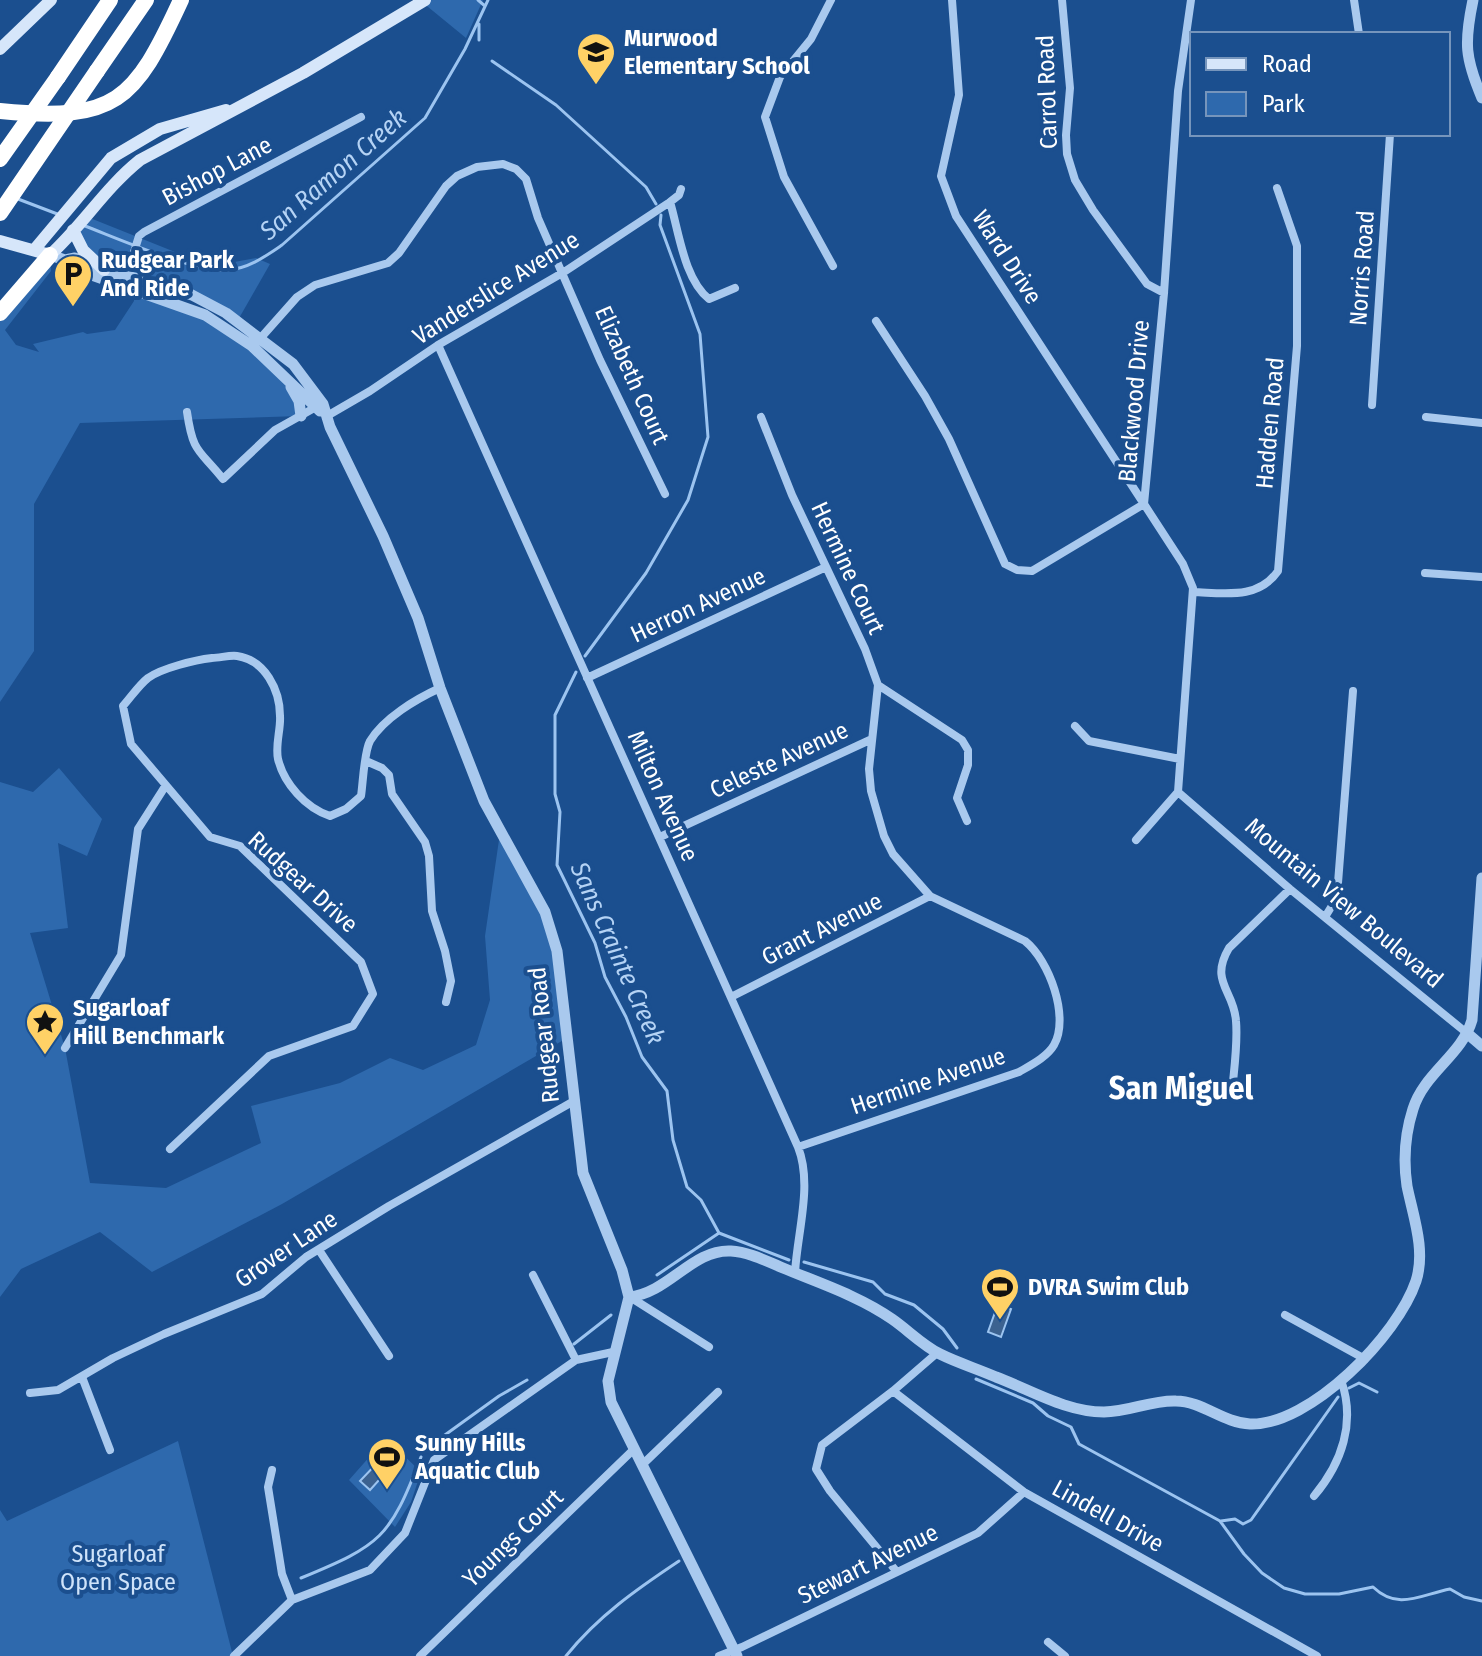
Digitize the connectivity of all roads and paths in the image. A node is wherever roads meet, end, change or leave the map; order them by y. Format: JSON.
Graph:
{"nodes":[{"id":1,"x":51,"y":0,"type":"edge"},
{"id":2,"x":110,"y":0,"type":"edge"},
{"id":3,"x":146,"y":0,"type":"edge"},
{"id":4,"x":181,"y":0,"type":"edge"},
{"id":5,"x":425,"y":0,"type":"edge"},
{"id":6,"x":831,"y":0,"type":"edge"},
{"id":7,"x":952,"y":0,"type":"edge"},
{"id":8,"x":1062,"y":0,"type":"edge"},
{"id":9,"x":1191,"y":0,"type":"edge"},
{"id":10,"x":1354,"y":0,"type":"edge"},
{"id":11,"x":1473,"y":0,"type":"edge"},
{"id":12,"x":1359,"y":32,"type":"edge"},
{"id":13,"x":0,"y":49,"type":"edge"},
{"id":14,"x":1482,"y":98,"type":"edge"},
{"id":15,"x":245,"y":105,"type":"junction"},
{"id":16,"x":0,"y":111,"type":"edge"},
{"id":17,"x":361,"y":117,"type":"dead end"},
{"id":18,"x":1390,"y":136,"type":"edge"},
{"id":19,"x":0,"y":159,"type":"edge"},
{"id":20,"x":1277,"y":188,"type":"dead end"},
{"id":21,"x":681,"y":189,"type":"dead end"},
{"id":22,"x":670,"y":202,"type":"junction"},
{"id":23,"x":0,"y":213,"type":"edge"},
{"id":24,"x":73,"y":230,"type":"junction"},
{"id":25,"x":0,"y":241,"type":"edge"},
{"id":26,"x":50,"y":255,"type":"junction"},
{"id":27,"x":833,"y":266,"type":"dead end"},
{"id":28,"x":564,"y":272,"type":"junction"},
{"id":29,"x":101,"y":273,"type":"junction"},
{"id":30,"x":125,"y":280,"type":"junction"},
{"id":31,"x":735,"y":288,"type":"dead end"},
{"id":32,"x":1164,"y":293,"type":"junction"},
{"id":33,"x":0,"y":313,"type":"edge"},
{"id":34,"x":876,"y":321,"type":"dead end"},
{"id":35,"x":256,"y":343,"type":"junction"},
{"id":36,"x":438,"y":345,"type":"junction"},
{"id":37,"x":285,"y":376,"type":"junction"},
{"id":38,"x":1372,"y":405,"type":"dead end"},
{"id":39,"x":316,"y":407,"type":"junction"},
{"id":40,"x":187,"y":412,"type":"dead end"},
{"id":41,"x":301,"y":416,"type":"junction"},
{"id":42,"x":327,"y":416,"type":"junction"},
{"id":43,"x":761,"y":417,"type":"dead end"},
{"id":44,"x":1426,"y":417,"type":"dead end"},
{"id":45,"x":1482,"y":423,"type":"edge"},
{"id":46,"x":665,"y":494,"type":"dead end"},
{"id":47,"x":1144,"y":504,"type":"junction"},
{"id":48,"x":826,"y":567,"type":"junction"},
{"id":49,"x":1425,"y":573,"type":"dead end"},
{"id":50,"x":1482,"y":577,"type":"edge"},
{"id":51,"x":1193,"y":592,"type":"junction"},
{"id":52,"x":587,"y":678,"type":"junction"},
{"id":53,"x":878,"y":685,"type":"junction"},
{"id":54,"x":440,"y":688,"type":"junction"},
{"id":55,"x":1353,"y":691,"type":"dead end"},
{"id":56,"x":1075,"y":726,"type":"dead end"},
{"id":57,"x":872,"y":739,"type":"junction"},
{"id":58,"x":1180,"y":759,"type":"junction"},
{"id":59,"x":366,"y":761,"type":"junction"},
{"id":60,"x":166,"y":785,"type":"junction"},
{"id":61,"x":1178,"y":792,"type":"junction"},
{"id":62,"x":967,"y":821,"type":"dead end"},
{"id":63,"x":660,"y":837,"type":"junction"},
{"id":64,"x":1136,"y":840,"type":"dead end"},
{"id":65,"x":1482,"y":878,"type":"edge"},
{"id":66,"x":1290,"y":889,"type":"junction"},
{"id":67,"x":930,"y":896,"type":"junction"},
{"id":68,"x":1325,"y":917,"type":"junction"},
{"id":69,"x":731,"y":997,"type":"junction"},
{"id":70,"x":446,"y":1002,"type":"dead end"},
{"id":71,"x":1468,"y":1034,"type":"junction"},
{"id":72,"x":1482,"y":1046,"type":"edge"},
{"id":73,"x":65,"y":1048,"type":"dead end"},
{"id":74,"x":1232,"y":1092,"type":"dead end"},
{"id":75,"x":574,"y":1101,"type":"junction"},
{"id":76,"x":798,"y":1147,"type":"junction"},
{"id":77,"x":170,"y":1149,"type":"dead end"},
{"id":78,"x":319,"y":1250,"type":"junction"},
{"id":79,"x":795,"y":1273,"type":"junction"},
{"id":80,"x":533,"y":1275,"type":"dead end"},
{"id":81,"x":629,"y":1297,"type":"junction"},
{"id":82,"x":1285,"y":1315,"type":"dead end"},
{"id":83,"x":709,"y":1347,"type":"dead end"},
{"id":84,"x":613,"y":1352,"type":"junction"},
{"id":85,"x":937,"y":1353,"type":"junction"},
{"id":86,"x":389,"y":1356,"type":"dead end"},
{"id":87,"x":1365,"y":1359,"type":"junction"},
{"id":88,"x":576,"y":1360,"type":"junction"},
{"id":89,"x":82,"y":1377,"type":"junction"},
{"id":90,"x":1341,"y":1380,"type":"junction"},
{"id":91,"x":893,"y":1391,"type":"junction"},
{"id":92,"x":718,"y":1392,"type":"dead end"},
{"id":93,"x":30,"y":1393,"type":"dead end"},
{"id":94,"x":634,"y":1449,"type":"junction"},
{"id":95,"x":110,"y":1450,"type":"dead end"},
{"id":96,"x":642,"y":1465,"type":"junction"},
{"id":97,"x":272,"y":1470,"type":"dead end"},
{"id":98,"x":1024,"y":1492,"type":"junction"},
{"id":99,"x":1314,"y":1496,"type":"dead end"},
{"id":100,"x":897,"y":1572,"type":"junction"},
{"id":101,"x":292,"y":1600,"type":"junction"},
{"id":102,"x":1048,"y":1642,"type":"dead end"},
{"id":103,"x":736,"y":1653,"type":"edge"},
{"id":104,"x":234,"y":1656,"type":"edge"},
{"id":105,"x":420,"y":1656,"type":"edge"},
{"id":106,"x":719,"y":1656,"type":"edge"},
{"id":107,"x":1065,"y":1656,"type":"edge"},
{"id":108,"x":1317,"y":1656,"type":"edge"}],
"edges":[{"from":1,"to":13,"type":"main road"},
{"from":2,"to":19,"type":"highway","bridge":true},
{"from":3,"to":23,"type":"highway","bridge":true},
{"from":4,"to":16,"type":"highway"},
{"from":5,"to":15,"type":"main road"},
{"from":6,"to":27,"type":"street"},
{"from":7,"to":47,"type":"street","name":"Ward Drive"},
{"from":8,"to":32,"type":"street","name":"Carrol Road"},
{"from":9,"to":32,"type":"street","name":"Blackwood Drive"},
{"from":10,"to":12,"type":"street"},
{"from":11,"to":14,"type":"street"},
{"from":15,"to":24,"type":"main road"},
{"from":15,"to":26,"type":"main road"},
{"from":17,"to":30,"type":"street","name":"Bishop Lane"},
{"from":18,"to":38,"type":"street","name":"Norris Road"},
{"from":20,"to":51,"type":"street","name":"Hadden Road"},
{"from":21,"to":22,"type":"street","name":"Vanderslice Avenue"},
{"from":22,"to":28,"type":"street","name":"Vanderslice Avenue"},
{"from":22,"to":31,"type":"street"},
{"from":24,"to":26,"type":"main road"},
{"from":24,"to":29,"type":"main road"},
{"from":25,"to":26,"type":"main road","name":"Rudgear Road"},
{"from":26,"to":29,"type":"street","name":"Rudgear Road"},
{"from":26,"to":33,"type":"highway"},
{"from":28,"to":35,"type":"street","name":"Elizabeth Court"},
{"from":28,"to":36,"type":"street","name":"Vanderslice Avenue"},
{"from":28,"to":46,"type":"street","name":"Elizabeth Court"},
{"from":29,"to":30,"type":"street","name":"Rudgear Road"},
{"from":30,"to":35,"type":"street","name":"Rudgear Road"},
{"from":32,"to":47,"type":"street","name":"Blackwood Drive"},
{"from":34,"to":47,"type":"street"},
{"from":35,"to":37,"type":"street","name":"Rudgear Road"},
{"from":35,"to":42,"type":"street","name":"Rudgear Road"},
{"from":36,"to":42,"type":"street","name":"Vanderslice Avenue"},
{"from":36,"to":52,"type":"street","name":"Milton Avenue"},
{"from":37,"to":39,"type":"street","name":"Rudgear Road"},
{"from":37,"to":41,"type":"street"},
{"from":39,"to":41,"type":"street"},
{"from":39,"to":42,"type":"street","name":"Rudgear Road"},
{"from":40,"to":41,"type":"street"},
{"from":42,"to":54,"type":"street","name":"Rudgear Road"},
{"from":43,"to":48,"type":"street","name":"Hermine Court"},
{"from":44,"to":45,"type":"street"},
{"from":47,"to":51,"type":"street","name":"Blackwood Drive"},
{"from":48,"to":52,"type":"street","name":"Herron Avenue"},
{"from":48,"to":53,"type":"street","name":"Hermine Court"},
{"from":49,"to":50,"type":"street"},
{"from":51,"to":58,"type":"street","name":"Blackwood Drive"},
{"from":52,"to":63,"type":"street","name":"Milton Avenue"},
{"from":53,"to":57,"type":"street","name":"Hermine Court"},
{"from":53,"to":62,"type":"street"},
{"from":54,"to":59,"type":"street","name":"Rudgear Drive"},
{"from":54,"to":75,"type":"street","name":"Rudgear Road"},
{"from":55,"to":68,"type":"street"},
{"from":56,"to":58,"type":"street"},
{"from":57,"to":63,"type":"street","name":"Celeste Avenue"},
{"from":57,"to":67,"type":"street","name":"Hermine Avenue"},
{"from":58,"to":61,"type":"street","name":"Blackwood Drive"},
{"from":59,"to":60,"type":"street","name":"Rudgear Drive"},
{"from":59,"to":70,"type":"street"},
{"from":60,"to":73,"type":"street"},
{"from":60,"to":77,"type":"street","name":"Rudgear Drive"},
{"from":61,"to":64,"type":"street"},
{"from":61,"to":66,"type":"street","name":"Mountain View Boulevard"},
{"from":63,"to":69,"type":"street","name":"Milton Avenue"},
{"from":65,"to":71,"type":"street"},
{"from":66,"to":68,"type":"street","name":"Mountain View Boulevard"},
{"from":66,"to":74,"type":"street"},
{"from":67,"to":69,"type":"street","name":"Grant Avenue"},
{"from":67,"to":76,"type":"street","name":"Hermine Avenue"},
{"from":68,"to":71,"type":"street","name":"Mountain View Boulevard"},
{"from":69,"to":76,"type":"street","name":"Milton Avenue"},
{"from":71,"to":72,"type":"street","name":"Mountain View Boulevard"},
{"from":71,"to":87,"type":"street"},
{"from":75,"to":78,"type":"street","name":"Grover Lane"},
{"from":75,"to":81,"type":"street","name":"Rudgear Road"},
{"from":76,"to":79,"type":"street","name":"Milton Avenue"},
{"from":78,"to":86,"type":"street"},
{"from":78,"to":89,"type":"street","name":"Grover Lane"},
{"from":79,"to":81,"type":"street"},
{"from":79,"to":85,"type":"street"},
{"from":80,"to":88,"type":"street"},
{"from":81,"to":83,"type":"street"},
{"from":81,"to":84,"type":"street"},
{"from":82,"to":87,"type":"street"},
{"from":84,"to":88,"type":"street"},
{"from":84,"to":94,"type":"street"},
{"from":85,"to":90,"type":"street"},
{"from":85,"to":91,"type":"street"},
{"from":87,"to":90,"type":"street"},
{"from":88,"to":101,"type":"street"},
{"from":89,"to":93,"type":"street","name":"Grover Lane"},
{"from":89,"to":95,"type":"street"},
{"from":90,"to":99,"type":"street"},
{"from":91,"to":98,"type":"street","name":"Lindell Drive"},
{"from":91,"to":100,"type":"street"},
{"from":92,"to":96,"type":"street"},
{"from":94,"to":96,"type":"street"},
{"from":94,"to":105,"type":"street","name":"Youngs Court"},
{"from":96,"to":103,"type":"street"},
{"from":97,"to":101,"type":"street"},
{"from":98,"to":100,"type":"street","name":"Stewart Avenue"},
{"from":98,"to":108,"type":"street","name":"Lindell Drive"},
{"from":100,"to":103,"type":"street","name":"Stewart Avenue"},
{"from":101,"to":104,"type":"street"},
{"from":102,"to":107,"type":"street"},
{"from":103,"to":106,"type":"street","name":"Stewart Avenue"}]}
